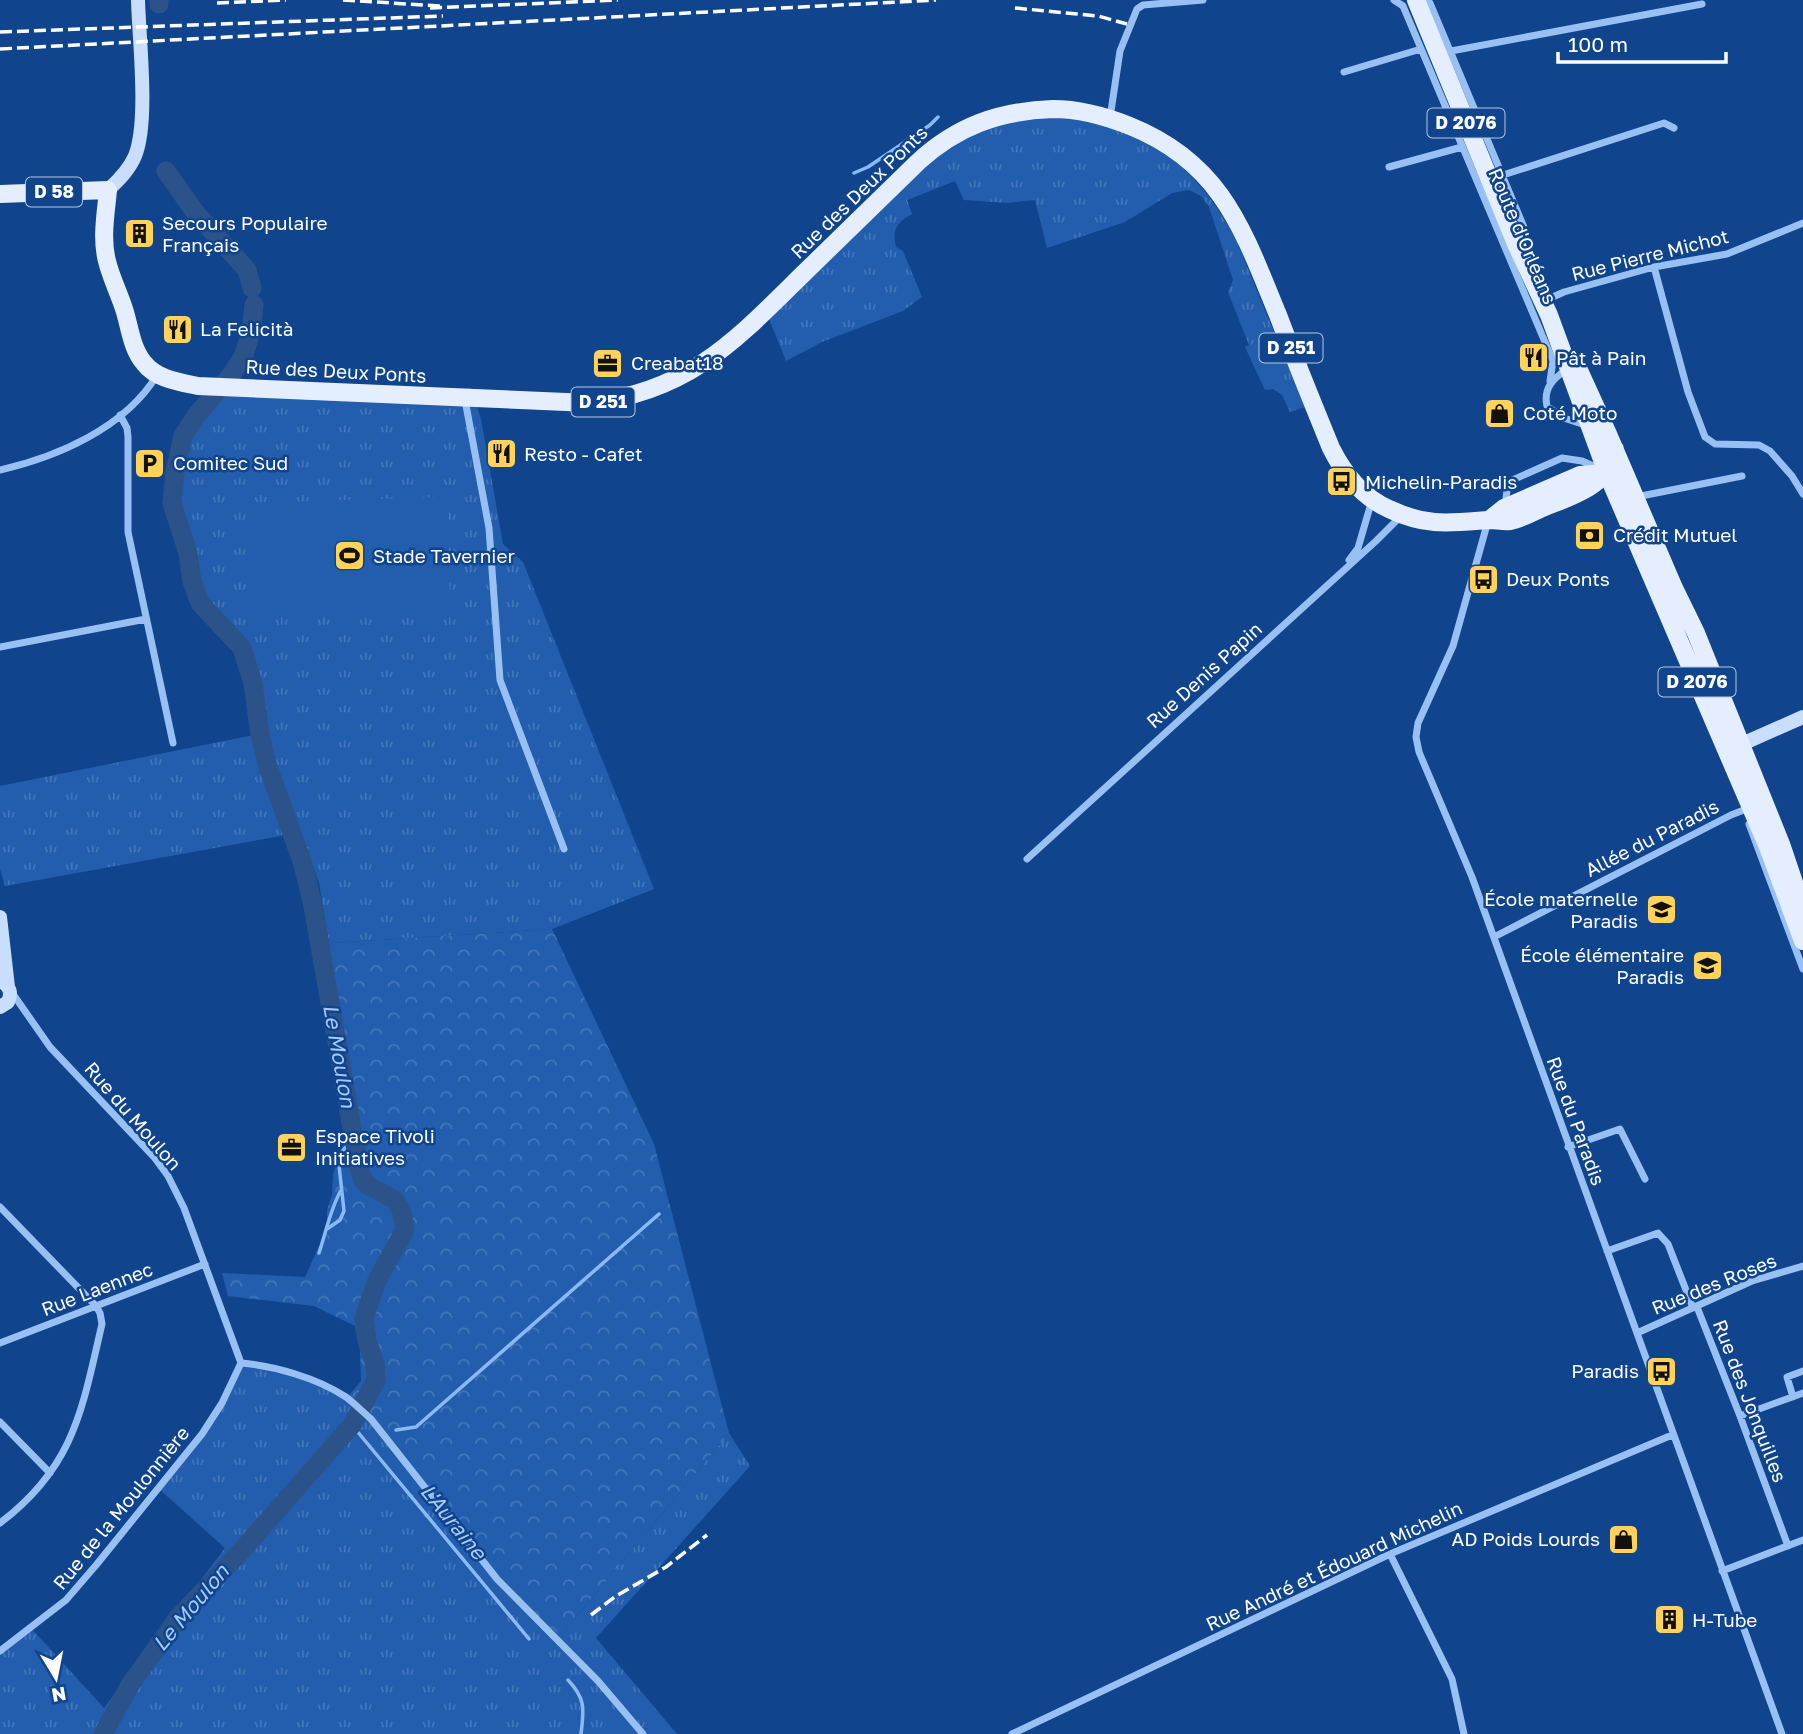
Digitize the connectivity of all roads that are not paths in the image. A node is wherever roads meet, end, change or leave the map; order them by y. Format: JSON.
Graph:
{"nodes":[{"id":1,"x":138,"y":0,"type":"edge"},
{"id":2,"x":1203,"y":0,"type":"edge"},
{"id":3,"x":1394,"y":0,"type":"edge"},
{"id":4,"x":1410,"y":3,"type":"edge"},
{"id":5,"x":1702,"y":4,"type":"dead end"},
{"id":6,"x":1421,"y":49,"type":"junction"},
{"id":7,"x":1451,"y":51,"type":"junction"},
{"id":8,"x":1344,"y":72,"type":"dead end"},
{"id":9,"x":1110,"y":118,"type":"junction"},
{"id":10,"x":1674,"y":128,"type":"dead end"},
{"id":11,"x":1462,"y":147,"type":"junction"},
{"id":12,"x":1389,"y":167,"type":"dead end"},
{"id":13,"x":1503,"y":175,"type":"junction"},
{"id":14,"x":108,"y":190,"type":"junction"},
{"id":15,"x":0,"y":194,"type":"edge"},
{"id":16,"x":1803,"y":223,"type":"edge"},
{"id":17,"x":1517,"y":246,"type":"junction"},
{"id":18,"x":1654,"y":267,"type":"junction"},
{"id":19,"x":1546,"y":308,"type":"junction"},
{"id":20,"x":1567,"y":369,"type":"junction"},
{"id":21,"x":158,"y":374,"type":"junction"},
{"id":22,"x":1550,"y":381,"type":"junction"},
{"id":23,"x":465,"y":399,"type":"junction"},
{"id":24,"x":120,"y":415,"type":"junction"},
{"id":25,"x":1589,"y":427,"type":"junction"},
{"id":26,"x":1615,"y":449,"type":"junction"},
{"id":27,"x":0,"y":470,"type":"edge"},
{"id":28,"x":1607,"y":473,"type":"junction"},
{"id":29,"x":1742,"y":476,"type":"dead end"},
{"id":30,"x":1803,"y":494,"type":"edge"},
{"id":31,"x":1636,"y":497,"type":"junction"},
{"id":32,"x":1372,"y":500,"type":"junction"},
{"id":33,"x":1409,"y":516,"type":"junction"},
{"id":34,"x":1489,"y":520,"type":"junction"},
{"id":35,"x":1338,"y":574,"type":"junction"},
{"id":36,"x":145,"y":619,"type":"junction"},
{"id":37,"x":1696,"y":633,"type":"junction"},
{"id":38,"x":0,"y":647,"type":"edge"},
{"id":39,"x":1803,"y":717,"type":"edge"},
{"id":40,"x":173,"y":743,"type":"dead end"},
{"id":41,"x":1736,"y":751,"type":"junction"},
{"id":42,"x":1747,"y":809,"type":"junction"},
{"id":43,"x":564,"y":849,"type":"dead end"},
{"id":44,"x":1027,"y":859,"type":"dead end"},
{"id":45,"x":1803,"y":909,"type":"edge"},
{"id":46,"x":0,"y":917,"type":"edge"},
{"id":47,"x":1493,"y":937,"type":"junction"},
{"id":48,"x":1803,"y":941,"type":"edge"},
{"id":49,"x":4,"y":952,"type":"junction"},
{"id":50,"x":0,"y":969,"type":"edge"},
{"id":51,"x":1803,"y":970,"type":"edge"},
{"id":52,"x":6,"y":986,"type":"edge"},
{"id":53,"x":2,"y":1007,"type":"edge"},
{"id":54,"x":29,"y":1019,"type":"junction"},
{"id":55,"x":1568,"y":1147,"type":"junction"},
{"id":56,"x":1645,"y":1179,"type":"dead end"},
{"id":57,"x":0,"y":1207,"type":"edge"},
{"id":58,"x":1607,"y":1251,"type":"junction"},
{"id":59,"x":205,"y":1264,"type":"junction"},
{"id":60,"x":1803,"y":1266,"type":"edge"},
{"id":61,"x":96,"y":1306,"type":"junction"},
{"id":62,"x":1695,"y":1307,"type":"junction"},
{"id":63,"x":1637,"y":1333,"type":"junction"},
{"id":64,"x":0,"y":1343,"type":"edge"},
{"id":65,"x":241,"y":1363,"type":"junction"},
{"id":66,"x":1803,"y":1371,"type":"edge"},
{"id":67,"x":1803,"y":1393,"type":"edge"},
{"id":68,"x":1793,"y":1396,"type":"junction"},
{"id":69,"x":1740,"y":1416,"type":"junction"},
{"id":70,"x":0,"y":1422,"type":"edge"},
{"id":71,"x":1672,"y":1435,"type":"junction"},
{"id":72,"x":50,"y":1474,"type":"junction"},
{"id":73,"x":0,"y":1523,"type":"edge"},
{"id":74,"x":1803,"y":1540,"type":"edge"},
{"id":75,"x":1788,"y":1546,"type":"junction"},
{"id":76,"x":1390,"y":1554,"type":"junction"},
{"id":77,"x":1723,"y":1571,"type":"junction"},
{"id":78,"x":0,"y":1651,"type":"edge"},
{"id":79,"x":643,"y":1734,"type":"edge"},
{"id":80,"x":1012,"y":1734,"type":"edge"},
{"id":81,"x":1464,"y":1734,"type":"edge"},
{"id":82,"x":1782,"y":1734,"type":"edge"}],
"edges":[{"from":1,"to":14,"type":"main road","number":"D 58"},
{"from":2,"to":9,"type":"street"},
{"from":3,"to":4,"type":"street"},
{"from":4,"to":6,"type":"street","name":"Route d'Orléans"},
{"from":4,"to":7,"type":"street","name":"Route d'Orléans"},
{"from":4,"to":17,"type":"main road","name":"Route d'Orléans","number":"D 2076"},
{"from":5,"to":7,"type":"street"},
{"from":6,"to":8,"type":"street"},
{"from":6,"to":11,"type":"street","name":"Route d'Orléans"},
{"from":7,"to":13,"type":"street","name":"Route d'Orléans"},
{"from":9,"to":23,"type":"main road","name":"Rue des Deux Ponts","number":"D 251"},
{"from":9,"to":32,"type":"main road","name":"Rue des Deux Ponts","number":"D 251"},
{"from":10,"to":13,"type":"street"},
{"from":11,"to":12,"type":"street"},
{"from":11,"to":22,"type":"street","name":"Route d'Orléans"},
{"from":13,"to":17,"type":"street","name":"Route d'Orléans"},
{"from":14,"to":15,"type":"main road","number":"D 58"},
{"from":14,"to":21,"type":"main road"},
{"from":16,"to":18,"type":"street","name":"Rue Pierre Michot"},
{"from":17,"to":19,"type":"main road","name":"Route d'Orléans","number":"D 2076"},
{"from":18,"to":19,"type":"street","name":"Rue Pierre Michot"},
{"from":18,"to":30,"type":"street"},
{"from":19,"to":20,"type":"main road","name":"Route d'Orléans","number":"D 2076"},
{"from":19,"to":26,"type":"main road","name":"Route d'Orléans","number":"D 2076"},
{"from":20,"to":22,"type":"street"},
{"from":20,"to":25,"type":"main road","name":"Route d'Orléans","number":"D 2076"},
{"from":21,"to":23,"type":"main road","name":"Rue des Deux Ponts","number":"D 251"},
{"from":21,"to":24,"type":"street"},
{"from":22,"to":25,"type":"street","name":"Route d'Orléans"},
{"from":23,"to":43,"type":"street"},
{"from":24,"to":27,"type":"street"},
{"from":24,"to":36,"type":"street"},
{"from":25,"to":28,"type":"main road","name":"Route d'Orléans","number":"D 2076"},
{"from":26,"to":28,"type":"main road"},
{"from":26,"to":31,"type":"main road","name":"Route d'Orléans","number":"D 2076"},
{"from":28,"to":34,"type":"main road"},
{"from":28,"to":34,"type":"main road","name":"Rue des Deux Ponts","number":"D 251"},
{"from":28,"to":37,"type":"main road","name":"Route d'Orléans","number":"D 2076"},
{"from":28,"to":41,"type":"main road","name":"Route d'Orléans","number":"D 2076"},
{"from":29,"to":31,"type":"street"},
{"from":31,"to":37,"type":"main road","name":"Route d'Orléans","number":"D 2076"},
{"from":32,"to":33,"type":"main road","name":"Rue des Deux Ponts","number":"D 251"},
{"from":32,"to":35,"type":"street"},
{"from":33,"to":34,"type":"main road","name":"Rue des Deux Ponts","number":"D 251"},
{"from":33,"to":35,"type":"street","name":"Rue Denis Papin"},
{"from":34,"to":47,"type":"street","name":"Rue du Paradis"},
{"from":35,"to":44,"type":"street","name":"Rue Denis Papin"},
{"from":36,"to":38,"type":"street"},
{"from":36,"to":40,"type":"street"},
{"from":37,"to":41,"type":"main road","name":"Route d'Orléans","number":"D 2076"},
{"from":39,"to":41,"type":"main road"},
{"from":41,"to":42,"type":"main road","name":"Route d'Orléans","number":"D 2076"},
{"from":41,"to":45,"type":"main road","name":"Route d'Orléans","number":"D 2076"},
{"from":42,"to":47,"type":"street","name":"Allée du Paradis"},
{"from":42,"to":48,"type":"main road","name":"Route d'Orléans","number":"D 2076"},
{"from":42,"to":51,"type":"street"},
{"from":46,"to":49,"type":"main road"},
{"from":47,"to":55,"type":"street","name":"Rue du Paradis"},
{"from":49,"to":50,"type":"main road"},
{"from":49,"to":52,"type":"main road"},
{"from":52,"to":53,"type":"main road"},
{"from":52,"to":54,"type":"street","name":"Rue du Moulon"},
{"from":53,"to":54,"type":"street","name":"Rue du Moulon"},
{"from":54,"to":59,"type":"street","name":"Rue du Moulon"},
{"from":55,"to":56,"type":"street"},
{"from":55,"to":58,"type":"street","name":"Rue du Paradis"},
{"from":57,"to":61,"type":"street"},
{"from":58,"to":62,"type":"street","name":"Rue des Jonquilles"},
{"from":58,"to":63,"type":"street","name":"Rue du Paradis"},
{"from":59,"to":61,"type":"street","name":"Rue Laennec"},
{"from":59,"to":65,"type":"street","name":"Rue du Moulon"},
{"from":60,"to":62,"type":"street","name":"Rue des Roses"},
{"from":61,"to":64,"type":"street","name":"Rue Laennec"},
{"from":61,"to":72,"type":"street"},
{"from":62,"to":63,"type":"street","name":"Rue des Roses"},
{"from":62,"to":69,"type":"street","name":"Rue des Jonquilles"},
{"from":63,"to":71,"type":"street","name":"Rue du Paradis"},
{"from":65,"to":78,"type":"street","name":"Rue de la Moulonnière"},
{"from":65,"to":79,"type":"street"},
{"from":66,"to":68,"type":"street"},
{"from":67,"to":68,"type":"street"},
{"from":68,"to":69,"type":"street"},
{"from":69,"to":75,"type":"street","name":"Rue des Jonquilles"},
{"from":70,"to":72,"type":"street"},
{"from":71,"to":76,"type":"street","name":"Rue André et Édouard Michelin"},
{"from":71,"to":77,"type":"street","name":"Rue du Paradis"},
{"from":72,"to":73,"type":"street"},
{"from":74,"to":75,"type":"street"},
{"from":75,"to":77,"type":"street"},
{"from":76,"to":80,"type":"street","name":"Rue André et Édouard Michelin"},
{"from":76,"to":81,"type":"street"},
{"from":77,"to":82,"type":"street","name":"Rue du Paradis"}]}
